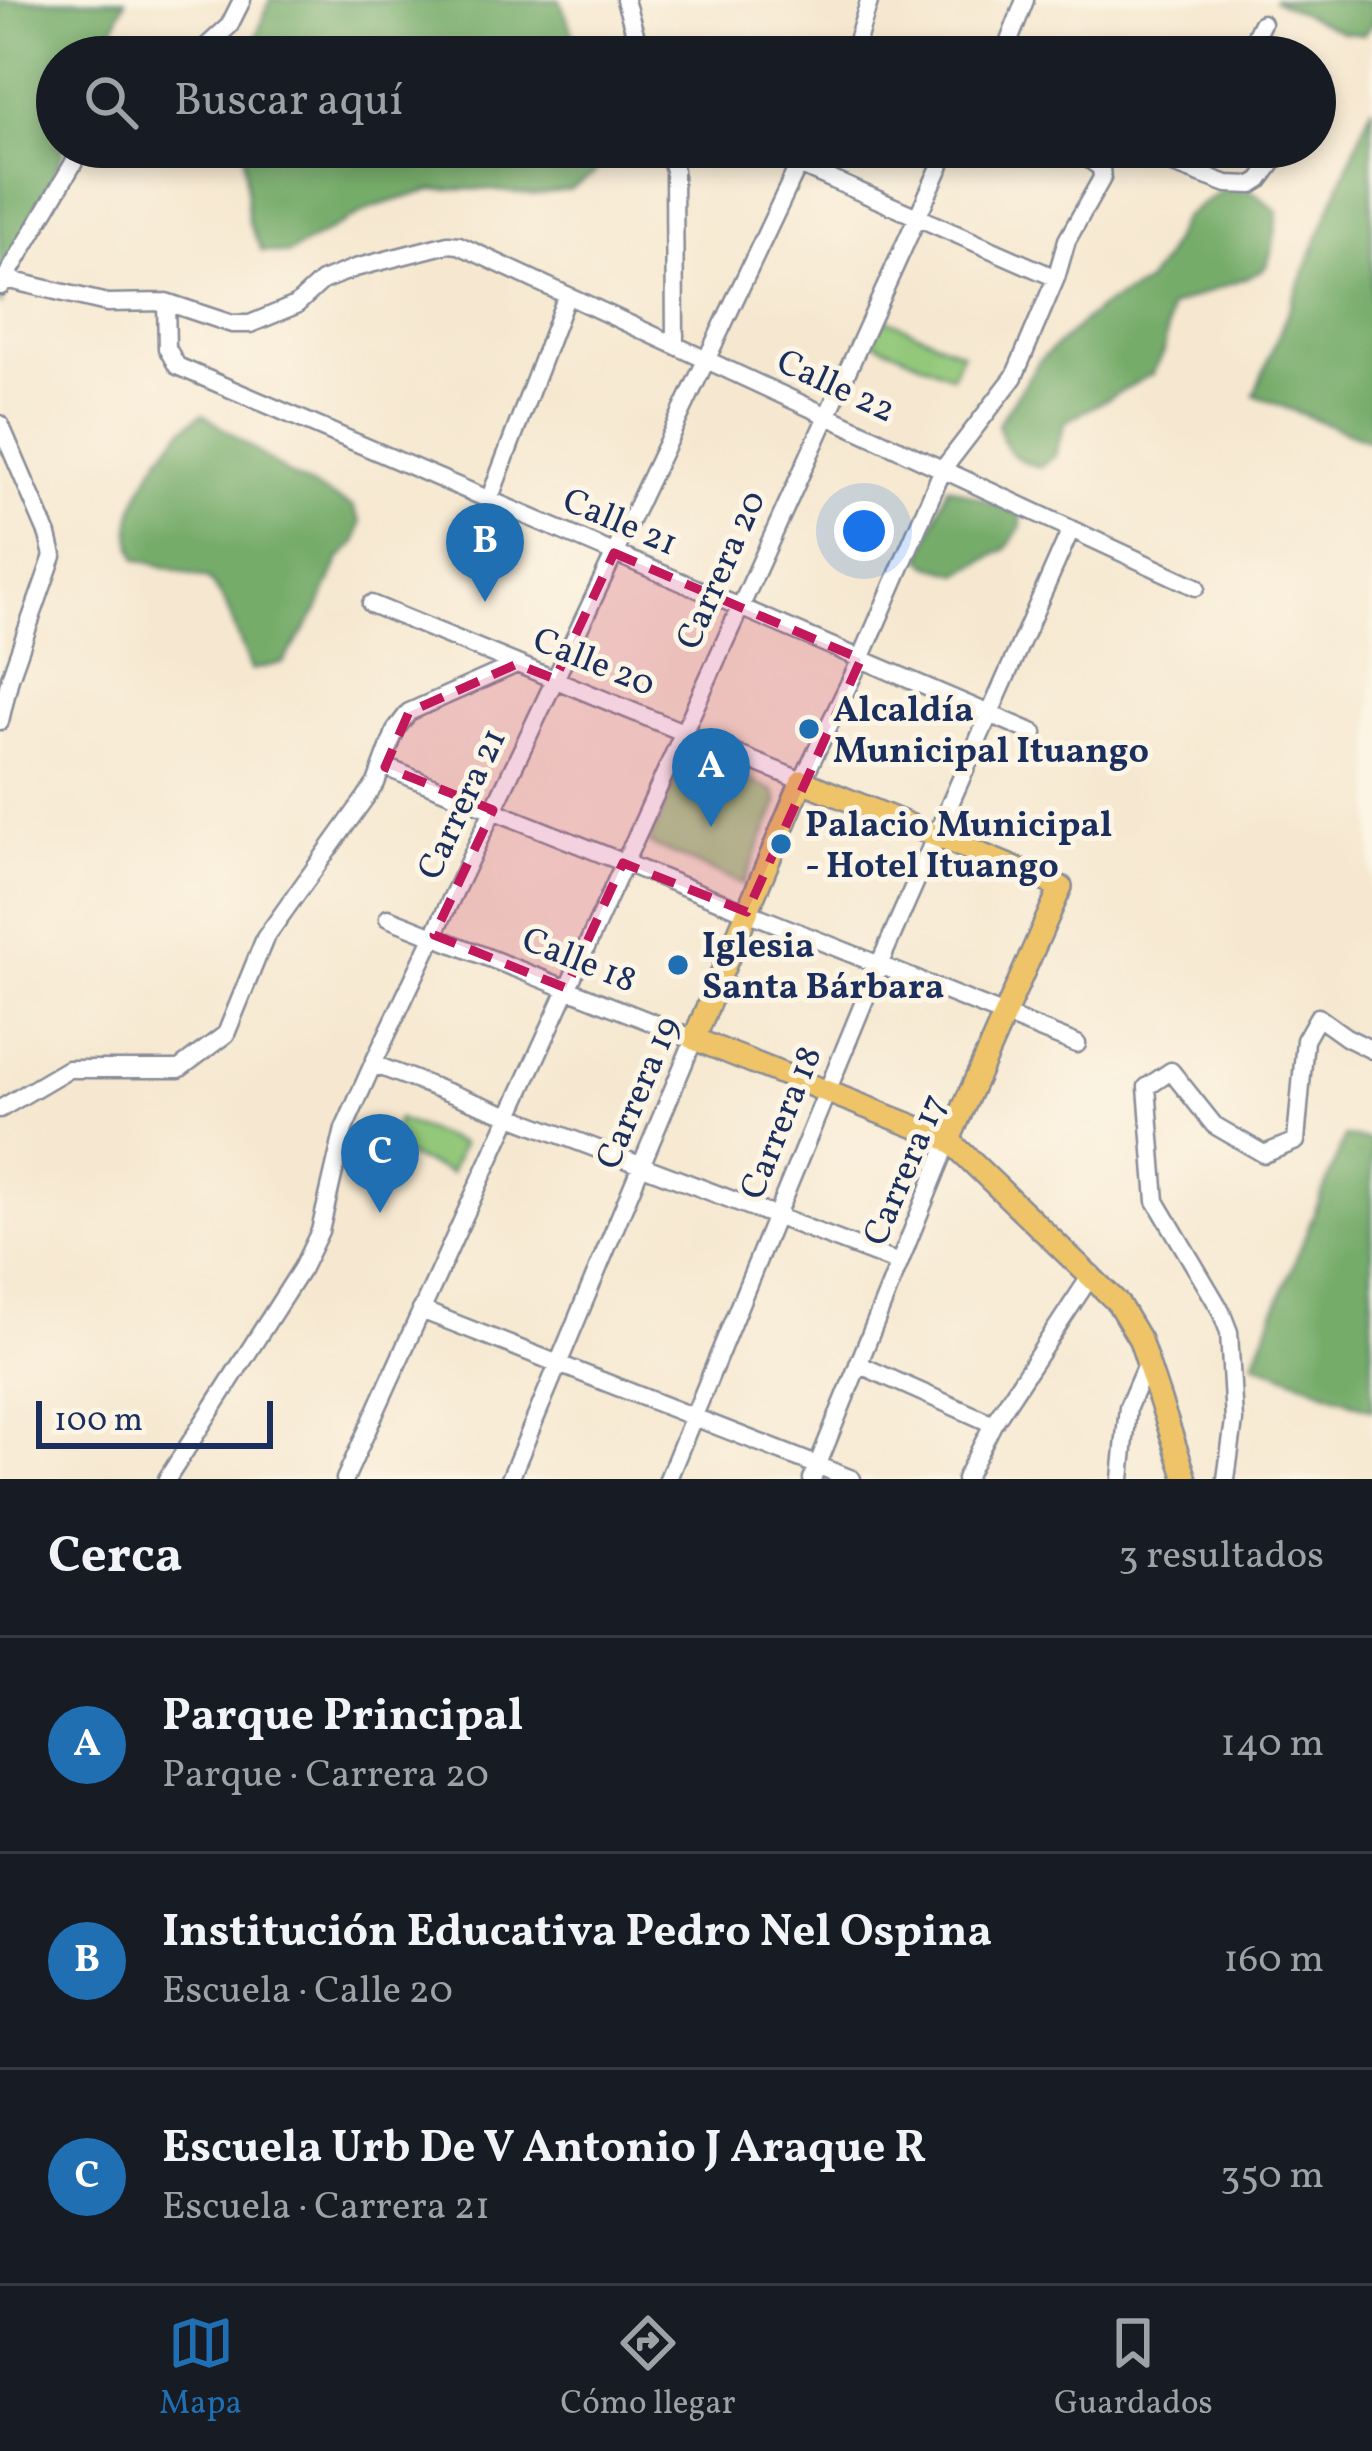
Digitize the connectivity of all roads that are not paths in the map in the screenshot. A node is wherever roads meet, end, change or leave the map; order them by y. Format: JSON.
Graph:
{"nodes":[{"id":1,"x":242,"y":0,"type":"edge"},
{"id":2,"x":626,"y":0,"type":"edge"},
{"id":3,"x":1025,"y":0,"type":"edge"},
{"id":4,"x":869,"y":2,"type":"edge"},
{"id":5,"x":1262,"y":23,"type":"dead end"},
{"id":6,"x":218,"y":36,"type":"edge"},
{"id":7,"x":636,"y":36,"type":"edge"},
{"id":8,"x":858,"y":36,"type":"edge"},
{"id":9,"x":1011,"y":36,"type":"edge"},
{"id":10,"x":1256,"y":36,"type":"edge"},
{"id":11,"x":70,"y":168,"type":"edge"},
{"id":12,"x":673,"y":168,"type":"edge"},
{"id":13,"x":796,"y":168,"type":"edge"},
{"id":14,"x":807,"y":168,"type":"edge"},
{"id":15,"x":939,"y":168,"type":"edge"},
{"id":16,"x":1101,"y":168,"type":"edge"},
{"id":17,"x":1187,"y":168,"type":"edge"},
{"id":18,"x":1272,"y":168,"type":"edge"},
{"id":19,"x":915,"y":216,"type":"junction"},
{"id":20,"x":1056,"y":278,"type":"junction"},
{"id":21,"x":2,"y":283,"type":"edge"},
{"id":22,"x":567,"y":295,"type":"junction"},
{"id":23,"x":166,"y":302,"type":"junction"},
{"id":24,"x":676,"y":345,"type":"junction"},
{"id":25,"x":706,"y":359,"type":"junction"},
{"id":26,"x":825,"y":415,"type":"junction"},
{"id":27,"x":0,"y":424,"type":"edge"},
{"id":28,"x":943,"y":469,"type":"junction"},
{"id":29,"x":490,"y":500,"type":"junction"},
{"id":30,"x":1071,"y":529,"type":"junction"},
{"id":31,"x":614,"y":553,"type":"junction"},
{"id":32,"x":1196,"y":587,"type":"dead end"},
{"id":33,"x":371,"y":604,"type":"dead end"},
{"id":34,"x":739,"y":607,"type":"junction"},
{"id":35,"x":861,"y":659,"type":"junction"},
{"id":36,"x":517,"y":664,"type":"junction"},
{"id":37,"x":555,"y":679,"type":"junction"},
{"id":38,"x":990,"y":714,"type":"junction"},
{"id":39,"x":0,"y":721,"type":"edge"},
{"id":40,"x":682,"y":732,"type":"junction"},
{"id":41,"x":1034,"y":733,"type":"dead end"},
{"id":42,"x":385,"y":767,"type":"junction"},
{"id":43,"x":802,"y":781,"type":"junction"},
{"id":44,"x":493,"y":811,"type":"junction"},
{"id":45,"x":936,"y":836,"type":"junction"},
{"id":46,"x":623,"y":863,"type":"junction"},
{"id":47,"x":1061,"y":887,"type":"joint"},
{"id":48,"x":747,"y":912,"type":"junction"},
{"id":49,"x":388,"y":917,"type":"dead end"},
{"id":50,"x":434,"y":935,"type":"junction"},
{"id":51,"x":878,"y":965,"type":"junction"},
{"id":52,"x":566,"y":988,"type":"junction"},
{"id":53,"x":1007,"y":1016,"type":"junction"},
{"id":54,"x":694,"y":1039,"type":"junction"},
{"id":55,"x":1077,"y":1044,"type":"dead end"},
{"id":56,"x":1372,"y":1050,"type":"edge"},
{"id":57,"x":373,"y":1064,"type":"junction"},
{"id":58,"x":827,"y":1092,"type":"junction"},
{"id":59,"x":0,"y":1109,"type":"edge"},
{"id":60,"x":509,"y":1115,"type":"junction"},
{"id":61,"x":949,"y":1140,"type":"junction"},
{"id":62,"x":641,"y":1166,"type":"junction"},
{"id":63,"x":776,"y":1216,"type":"junction"},
{"id":64,"x":899,"y":1263,"type":"junction"},
{"id":65,"x":1092,"y":1274,"type":"junction"},
{"id":66,"x":421,"y":1310,"type":"junction"},
{"id":67,"x":559,"y":1364,"type":"junction"},
{"id":68,"x":858,"y":1364,"type":"junction"},
{"id":69,"x":1146,"y":1365,"type":"junction"},
{"id":70,"x":694,"y":1417,"type":"junction"},
{"id":71,"x":993,"y":1424,"type":"junction"},
{"id":72,"x":815,"y":1472,"type":"edge"},
{"id":73,"x":167,"y":1479,"type":"edge"},
{"id":74,"x":345,"y":1479,"type":"edge"},
{"id":75,"x":511,"y":1479,"type":"edge"},
{"id":76,"x":668,"y":1479,"type":"edge"},
{"id":77,"x":852,"y":1479,"type":"edge"},
{"id":78,"x":965,"y":1479,"type":"edge"},
{"id":79,"x":1121,"y":1479,"type":"edge"},
{"id":80,"x":1186,"y":1479,"type":"edge"},
{"id":81,"x":1226,"y":1479,"type":"edge"}],
"edges":[{"from":1,"to":6,"type":"street"},
{"from":2,"to":7,"type":"street"},
{"from":3,"to":9,"type":"street"},
{"from":4,"to":8,"type":"street"},
{"from":5,"to":10,"type":"street"},
{"from":11,"to":21,"type":"street"},
{"from":12,"to":24,"type":"street"},
{"from":13,"to":25,"type":"street","name":"Carrera 21"},
{"from":14,"to":19,"type":"street"},
{"from":15,"to":19,"type":"street","name":"Carrera 20"},
{"from":16,"to":20,"type":"street","name":"Carrera 19"},
{"from":17,"to":18,"type":"street"},
{"from":19,"to":20,"type":"street"},
{"from":19,"to":26,"type":"street","name":"Carrera 20"},
{"from":20,"to":28,"type":"street","name":"Carrera 19"},
{"from":21,"to":23,"type":"street"},
{"from":22,"to":23,"type":"street","name":"Calle 22"},
{"from":22,"to":24,"type":"street","name":"Calle 22"},
{"from":22,"to":29,"type":"street"},
{"from":23,"to":29,"type":"street","name":"Calle 21"},
{"from":24,"to":25,"type":"street","name":"Calle 22"},
{"from":25,"to":26,"type":"street","name":"Calle 22"},
{"from":25,"to":31,"type":"street","name":"Carrera 21"},
{"from":26,"to":28,"type":"street","name":"Calle 22"},
{"from":26,"to":34,"type":"street","name":"Carrera 20"},
{"from":27,"to":39,"type":"street"},
{"from":28,"to":30,"type":"street","name":"Calle 22"},
{"from":28,"to":35,"type":"street","name":"Carrera 19"},
{"from":29,"to":31,"type":"street","name":"Calle 21"},
{"from":30,"to":32,"type":"street","name":"Calle 22"},
{"from":30,"to":38,"type":"street","name":"Carrera 18"},
{"from":31,"to":34,"type":"street","name":"Calle 21"},
{"from":31,"to":37,"type":"street","name":"Carrera 21"},
{"from":33,"to":36,"type":"street","name":"Calle 20"},
{"from":34,"to":35,"type":"street","name":"Calle 21"},
{"from":34,"to":40,"type":"street","name":"Carrera 20"},
{"from":35,"to":38,"type":"street","name":"Calle 21"},
{"from":35,"to":43,"type":"street","name":"Carrera 19"},
{"from":36,"to":37,"type":"street","name":"Calle 20"},
{"from":36,"to":42,"type":"street"},
{"from":37,"to":40,"type":"street","name":"Calle 20"},
{"from":37,"to":44,"type":"street","name":"Carrera 21"},
{"from":38,"to":41,"type":"street","name":"Calle 21"},
{"from":38,"to":45,"type":"street","name":"Carrera 18"},
{"from":40,"to":43,"type":"street","name":"Calle 20"},
{"from":40,"to":46,"type":"street","name":"Carrera 20"},
{"from":42,"to":44,"type":"street"},
{"from":42,"to":59,"type":"street"},
{"from":43,"to":45,"type":"main road","name":"Calle 20"},
{"from":43,"to":48,"type":"main road","name":"Carrera 19"},
{"from":44,"to":46,"type":"street"},
{"from":44,"to":50,"type":"street","name":"Carrera 21"},
{"from":45,"to":47,"type":"main road","name":"Calle 20"},
{"from":45,"to":51,"type":"street","name":"Carrera 18"},
{"from":46,"to":48,"type":"street"},
{"from":46,"to":52,"type":"street","name":"Carrera 20"},
{"from":47,"to":53,"type":"main road","name":"Carrera 17"},
{"from":48,"to":51,"type":"street"},
{"from":48,"to":54,"type":"main road","name":"Carrera 19"},
{"from":49,"to":50,"type":"street","name":"Calle 18"},
{"from":50,"to":52,"type":"street","name":"Calle 18"},
{"from":50,"to":57,"type":"street","name":"Carrera 21"},
{"from":51,"to":53,"type":"street"},
{"from":51,"to":58,"type":"street","name":"Carrera 18"},
{"from":52,"to":54,"type":"street","name":"Calle 18"},
{"from":52,"to":60,"type":"street","name":"Carrera 20"},
{"from":53,"to":55,"type":"street"},
{"from":53,"to":61,"type":"main road","name":"Carrera 17"},
{"from":54,"to":58,"type":"main road","name":"Calle 18"},
{"from":54,"to":62,"type":"street","name":"Carrera 19"},
{"from":56,"to":81,"type":"street"},
{"from":57,"to":60,"type":"street"},
{"from":57,"to":73,"type":"street","name":"Carrera 21"},
{"from":58,"to":61,"type":"main road","name":"Calle 18"},
{"from":58,"to":63,"type":"street","name":"Carrera 18"},
{"from":60,"to":62,"type":"street"},
{"from":60,"to":66,"type":"street","name":"Carrera 20"},
{"from":61,"to":64,"type":"street","name":"Carrera 17"},
{"from":61,"to":65,"type":"main road"},
{"from":62,"to":63,"type":"street"},
{"from":62,"to":67,"type":"street","name":"Carrera 19"},
{"from":63,"to":64,"type":"street"},
{"from":63,"to":70,"type":"street","name":"Carrera 18"},
{"from":64,"to":68,"type":"street","name":"Carrera 17"},
{"from":65,"to":69,"type":"main road"},
{"from":65,"to":71,"type":"street"},
{"from":66,"to":67,"type":"street"},
{"from":66,"to":74,"type":"street","name":"Carrera 20"},
{"from":67,"to":70,"type":"street"},
{"from":67,"to":75,"type":"street","name":"Carrera 19"},
{"from":68,"to":71,"type":"street"},
{"from":68,"to":72,"type":"street","name":"Carrera 17"},
{"from":69,"to":79,"type":"street"},
{"from":69,"to":80,"type":"main road"},
{"from":70,"to":72,"type":"street"},
{"from":70,"to":76,"type":"street","name":"Carrera 18"},
{"from":71,"to":78,"type":"street"},
{"from":72,"to":77,"type":"street"}]}
